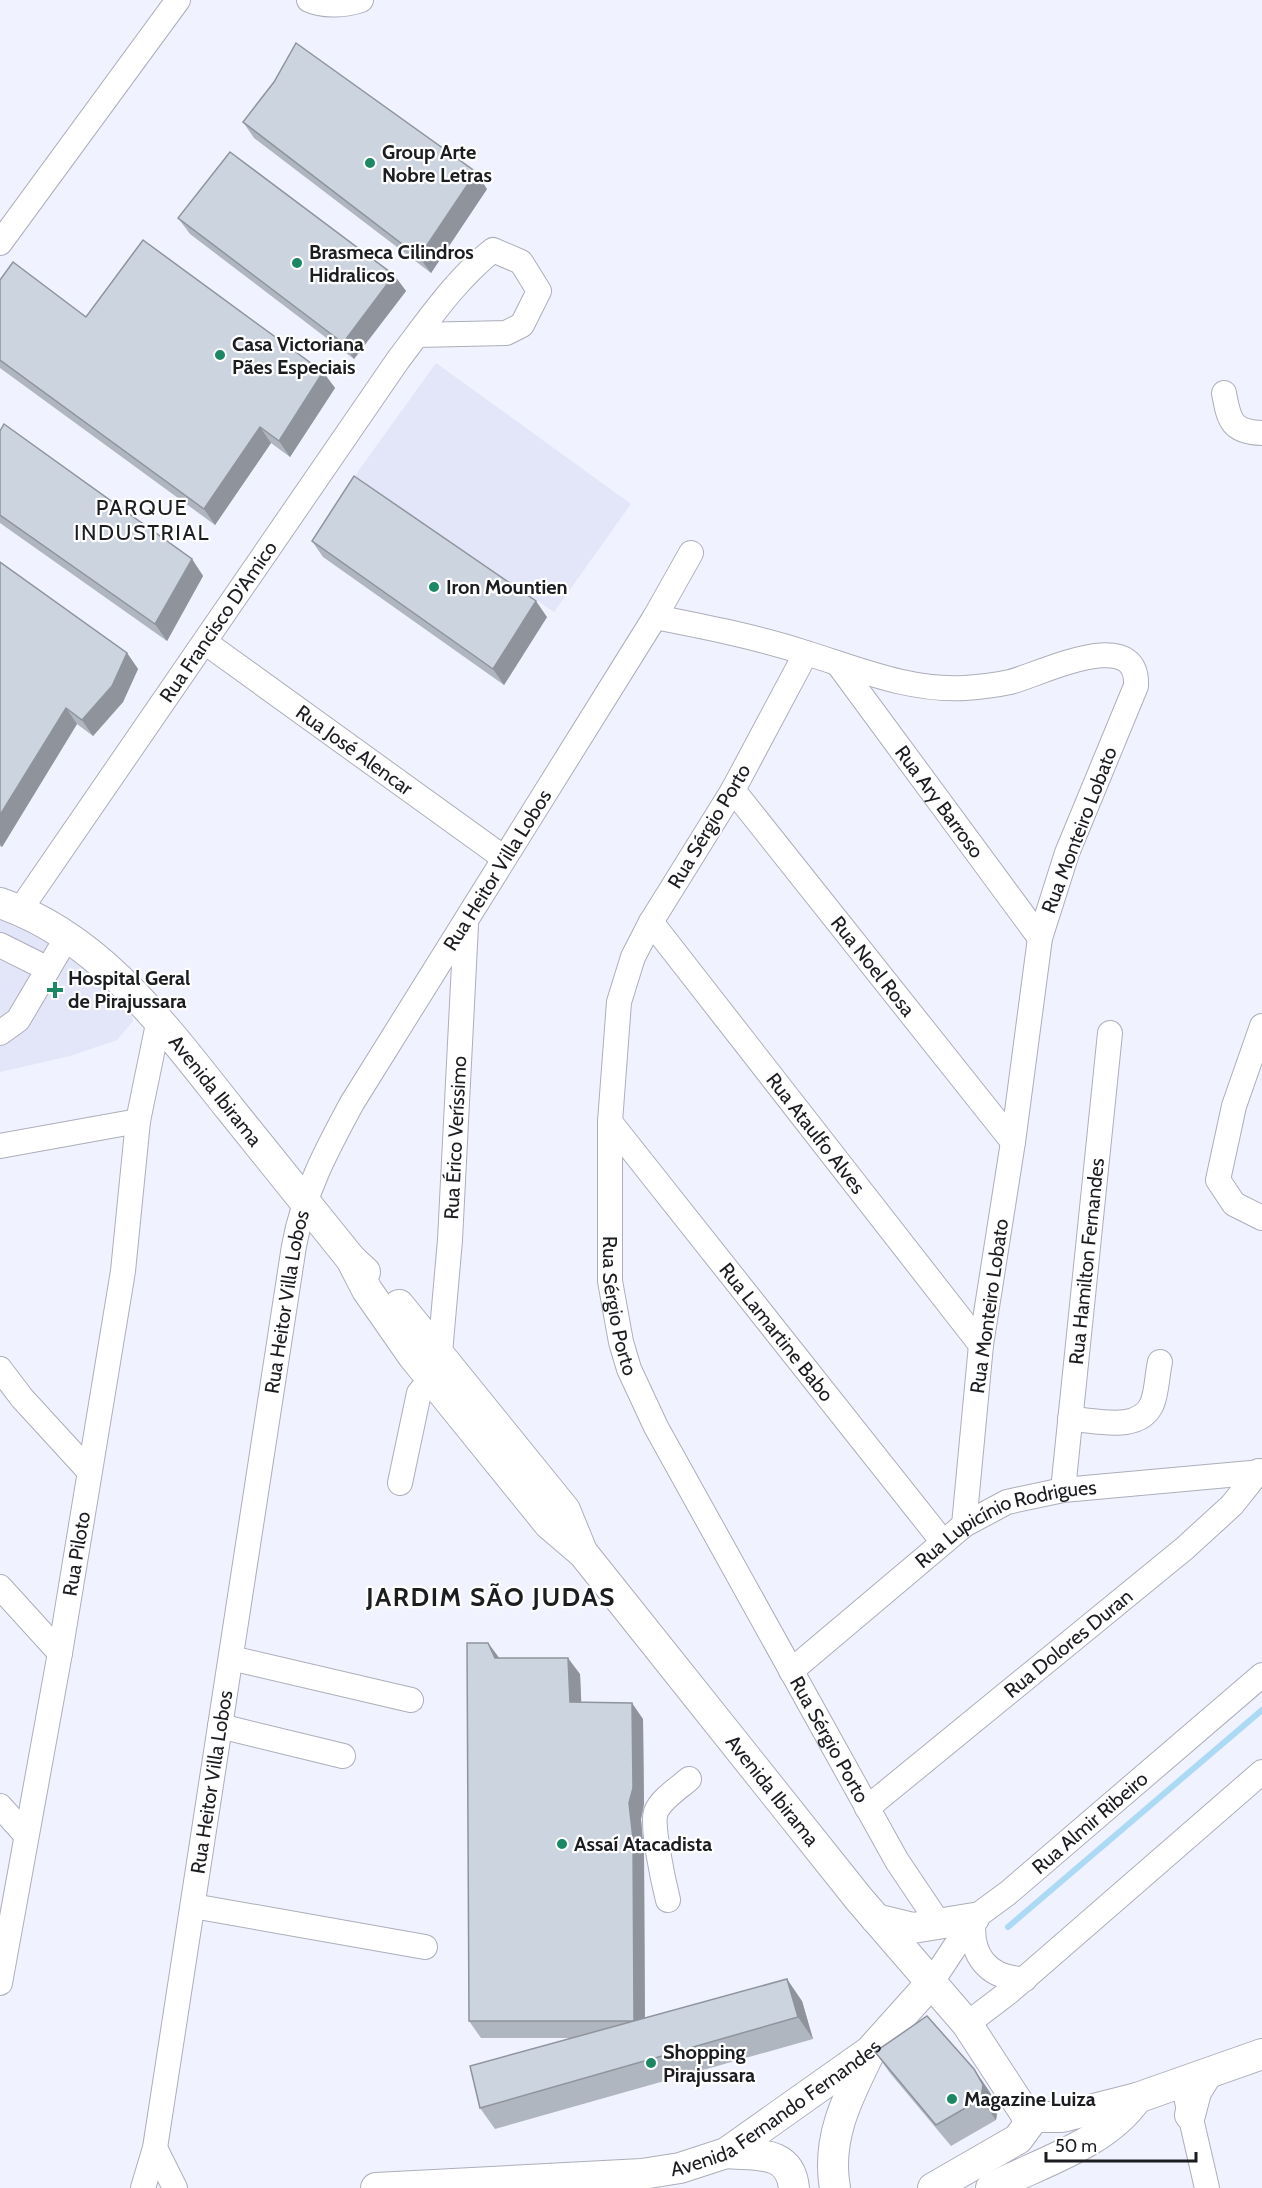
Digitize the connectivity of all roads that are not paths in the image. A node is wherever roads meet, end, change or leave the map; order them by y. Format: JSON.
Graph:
{"nodes":[{"id":1,"x":178,"y":0,"type":"edge"},
{"id":2,"x":309,"y":0,"type":"edge"},
{"id":3,"x":361,"y":0,"type":"edge"},
{"id":4,"x":0,"y":243,"type":"edge"},
{"id":5,"x":417,"y":335,"type":"junction"},
{"id":6,"x":1224,"y":393,"type":"dead end"},
{"id":7,"x":1262,"y":433,"type":"edge"},
{"id":8,"x":691,"y":553,"type":"dead end"},
{"id":9,"x":655,"y":617,"type":"junction"},
{"id":10,"x":206,"y":643,"type":"junction"},
{"id":11,"x":806,"y":653,"type":"junction"},
{"id":12,"x":838,"y":664,"type":"junction"},
{"id":13,"x":733,"y":790,"type":"junction"},
{"id":14,"x":504,"y":858,"type":"junction"},
{"id":15,"x":10,"y":907,"type":"edge"},
{"id":16,"x":466,"y":922,"type":"junction"},
{"id":17,"x":651,"y":922,"type":"junction"},
{"id":18,"x":67,"y":937,"type":"junction"},
{"id":19,"x":1040,"y":938,"type":"junction"},
{"id":20,"x":0,"y":945,"type":"edge"},
{"id":21,"x":48,"y":969,"type":"junction"},
{"id":22,"x":159,"y":1019,"type":"junction"},
{"id":23,"x":1262,"y":1026,"type":"edge"},
{"id":24,"x":0,"y":1033,"type":"edge"},
{"id":25,"x":1110,"y":1033,"type":"dead end"},
{"id":26,"x":138,"y":1120,"type":"junction"},
{"id":27,"x":610,"y":1122,"type":"junction"},
{"id":28,"x":1013,"y":1142,"type":"junction"},
{"id":29,"x":0,"y":1146,"type":"edge"},
{"id":30,"x":304,"y":1201,"type":"junction"},
{"id":31,"x":1262,"y":1218,"type":"edge"},
{"id":32,"x":981,"y":1345,"type":"junction"},
{"id":33,"x":1160,"y":1362,"type":"dead end"},
{"id":34,"x":436,"y":1366,"type":"junction"},
{"id":35,"x":0,"y":1369,"type":"edge"},
{"id":36,"x":1070,"y":1419,"type":"junction"},
{"id":37,"x":88,"y":1470,"type":"junction"},
{"id":38,"x":1260,"y":1472,"type":"edge"},
{"id":39,"x":400,"y":1482,"type":"dead end"},
{"id":40,"x":1063,"y":1490,"type":"junction"},
{"id":41,"x":964,"y":1525,"type":"junction"},
{"id":42,"x":943,"y":1542,"type":"junction"},
{"id":43,"x":0,"y":1587,"type":"edge"},
{"id":44,"x":60,"y":1653,"type":"junction"},
{"id":45,"x":231,"y":1658,"type":"junction"},
{"id":46,"x":791,"y":1671,"type":"junction"},
{"id":47,"x":1262,"y":1675,"type":"edge"},
{"id":48,"x":411,"y":1700,"type":"dead end"},
{"id":49,"x":220,"y":1726,"type":"junction"},
{"id":50,"x":343,"y":1756,"type":"dead end"},
{"id":51,"x":1262,"y":1772,"type":"edge"},
{"id":52,"x":689,"y":1779,"type":"dead end"},
{"id":53,"x":0,"y":1806,"type":"edge"},
{"id":54,"x":867,"y":1808,"type":"junction"},
{"id":55,"x":26,"y":1835,"type":"junction"},
{"id":56,"x":668,"y":1900,"type":"dead end"},
{"id":57,"x":193,"y":1906,"type":"junction"},
{"id":58,"x":974,"y":1918,"type":"junction"},
{"id":59,"x":876,"y":1919,"type":"junction"},
{"id":60,"x":940,"y":1925,"type":"junction"},
{"id":61,"x":425,"y":1947,"type":"dead end"},
{"id":62,"x":1025,"y":1979,"type":"junction"},
{"id":63,"x":0,"y":1983,"type":"edge"},
{"id":64,"x":931,"y":1983,"type":"junction"},
{"id":65,"x":908,"y":2009,"type":"junction"},
{"id":66,"x":967,"y":2024,"type":"junction"},
{"id":67,"x":870,"y":2051,"type":"junction"},
{"id":68,"x":1262,"y":2054,"type":"edge"},
{"id":69,"x":1195,"y":2078,"type":"junction"},
{"id":70,"x":1146,"y":2095,"type":"junction"},
{"id":71,"x":1024,"y":2113,"type":"junction"},
{"id":72,"x":1190,"y":2115,"type":"junction"},
{"id":73,"x":155,"y":2148,"type":"junction"},
{"id":74,"x":726,"y":2153,"type":"junction"},
{"id":75,"x":143,"y":2188,"type":"edge"},
{"id":76,"x":175,"y":2188,"type":"edge"},
{"id":77,"x":376,"y":2188,"type":"edge"},
{"id":78,"x":794,"y":2188,"type":"edge"},
{"id":79,"x":835,"y":2188,"type":"edge"},
{"id":80,"x":933,"y":2188,"type":"edge"},
{"id":81,"x":991,"y":2188,"type":"edge"},
{"id":82,"x":1207,"y":2188,"type":"edge"}],
"edges":[{"from":1,"to":4,"type":"street"},
{"from":2,"to":3,"type":"street"},
{"from":5,"to":5,"type":"street","name":"Rua Francisco D'Amico"},
{"from":5,"to":10,"type":"street","name":"Rua Francisco D'Amico"},
{"from":6,"to":7,"type":"street"},
{"from":8,"to":9,"type":"street","name":"Rua Heitor Villa Lobos"},
{"from":9,"to":11,"type":"street","name":"Rua Monteiro Lobato"},
{"from":9,"to":14,"type":"street","name":"Rua Heitor Villa Lobos"},
{"from":10,"to":14,"type":"street","name":"Rua José Alencar"},
{"from":10,"to":15,"type":"street","name":"Rua Francisco D'Amico"},
{"from":11,"to":12,"type":"street","name":"Rua Monteiro Lobato"},
{"from":11,"to":13,"type":"street","name":"Rua Sérgio Porto"},
{"from":12,"to":19,"type":"street","name":"Rua Ary Barroso"},
{"from":12,"to":19,"type":"street","name":"Rua Monteiro Lobato"},
{"from":13,"to":17,"type":"street","name":"Rua Sérgio Porto"},
{"from":13,"to":28,"type":"street","name":"Rua Noel Rosa"},
{"from":14,"to":16,"type":"street","name":"Rua Heitor Villa Lobos"},
{"from":15,"to":18,"type":"main road","name":"Avenida Ibirama"},
{"from":16,"to":30,"type":"street","name":"Rua Heitor Villa Lobos"},
{"from":16,"to":34,"type":"street","name":"Rua Érico Veríssimo"},
{"from":17,"to":27,"type":"street","name":"Rua Sérgio Porto"},
{"from":17,"to":32,"type":"street","name":"Rua Ataulfo Alves"},
{"from":18,"to":21,"type":"street"},
{"from":18,"to":22,"type":"main road","name":"Avenida Ibirama"},
{"from":19,"to":28,"type":"street","name":"Rua Monteiro Lobato"},
{"from":20,"to":21,"type":"street"},
{"from":21,"to":24,"type":"street"},
{"from":22,"to":26,"type":"street","name":"Rua Piloto"},
{"from":22,"to":30,"type":"main road","name":"Avenida Ibirama"},
{"from":23,"to":31,"type":"street"},
{"from":25,"to":36,"type":"street","name":"Rua Hamilton Fernandes"},
{"from":26,"to":29,"type":"street"},
{"from":26,"to":37,"type":"street","name":"Rua Piloto"},
{"from":27,"to":42,"type":"street","name":"Rua Lamartine Babo"},
{"from":27,"to":46,"type":"street","name":"Rua Sérgio Porto"},
{"from":28,"to":32,"type":"street","name":"Rua Monteiro Lobato"},
{"from":30,"to":34,"type":"main road","name":"Avenida Ibirama"},
{"from":30,"to":45,"type":"street","name":"Rua Heitor Villa Lobos"},
{"from":32,"to":41,"type":"street","name":"Rua Monteiro Lobato"},
{"from":33,"to":36,"type":"street"},
{"from":34,"to":39,"type":"street"},
{"from":34,"to":59,"type":"main road","name":"Avenida Ibirama"},
{"from":35,"to":37,"type":"street"},
{"from":36,"to":40,"type":"street","name":"Rua Hamilton Fernandes"},
{"from":37,"to":44,"type":"street","name":"Rua Piloto"},
{"from":38,"to":40,"type":"street","name":"Rua Lupicínio Rodrigues"},
{"from":38,"to":54,"type":"street","name":"Rua Dolores Duran"},
{"from":40,"to":41,"type":"street","name":"Rua Lupicínio Rodrigues"},
{"from":41,"to":42,"type":"street","name":"Rua Lupicínio Rodrigues"},
{"from":42,"to":46,"type":"street","name":"Rua Lupicínio Rodrigues"},
{"from":43,"to":44,"type":"street"},
{"from":44,"to":55,"type":"street","name":"Rua Piloto"},
{"from":45,"to":48,"type":"street"},
{"from":45,"to":49,"type":"street","name":"Rua Heitor Villa Lobos"},
{"from":46,"to":54,"type":"street","name":"Rua Sérgio Porto"},
{"from":47,"to":58,"type":"street","name":"Rua Almir Ribeiro"},
{"from":49,"to":50,"type":"street"},
{"from":49,"to":57,"type":"street","name":"Rua Heitor Villa Lobos"},
{"from":51,"to":62,"type":"street"},
{"from":52,"to":56,"type":"street"},
{"from":53,"to":55,"type":"street"},
{"from":54,"to":60,"type":"street","name":"Rua Sérgio Porto"},
{"from":55,"to":63,"type":"street","name":"Rua Piloto"},
{"from":57,"to":61,"type":"street"},
{"from":57,"to":73,"type":"street","name":"Rua Heitor Villa Lobos"},
{"from":58,"to":60,"type":"main road"},
{"from":58,"to":62,"type":"street"},
{"from":58,"to":64,"type":"street","name":"Rua Almir Ribeiro"},
{"from":59,"to":60,"type":"main road"},
{"from":59,"to":64,"type":"main road","name":"Avenida Ibirama"},
{"from":62,"to":66,"type":"street"},
{"from":64,"to":65,"type":"main road","name":"Avenida Fernando Fernandes"},
{"from":64,"to":66,"type":"main road","name":"Avenida Ibirama"},
{"from":65,"to":66,"type":"main road"},
{"from":65,"to":67,"type":"main road","name":"Avenida Fernando Fernandes"},
{"from":66,"to":71,"type":"main road","name":"Avenida Ibirama"},
{"from":67,"to":74,"type":"main road","name":"Avenida Fernando Fernandes"},
{"from":67,"to":79,"type":"main road"},
{"from":68,"to":69,"type":"main road"},
{"from":69,"to":70,"type":"main road"},
{"from":69,"to":72,"type":"main road"},
{"from":70,"to":71,"type":"main road"},
{"from":70,"to":72,"type":"main road"},
{"from":70,"to":81,"type":"main road"},
{"from":71,"to":80,"type":"main road"},
{"from":72,"to":82,"type":"street"},
{"from":73,"to":75,"type":"street","name":"Rua Heitor Villa Lobos"},
{"from":73,"to":76,"type":"street"},
{"from":74,"to":77,"type":"main road","name":"Avenida Fernando Fernandes"},
{"from":74,"to":78,"type":"main road"}]}
